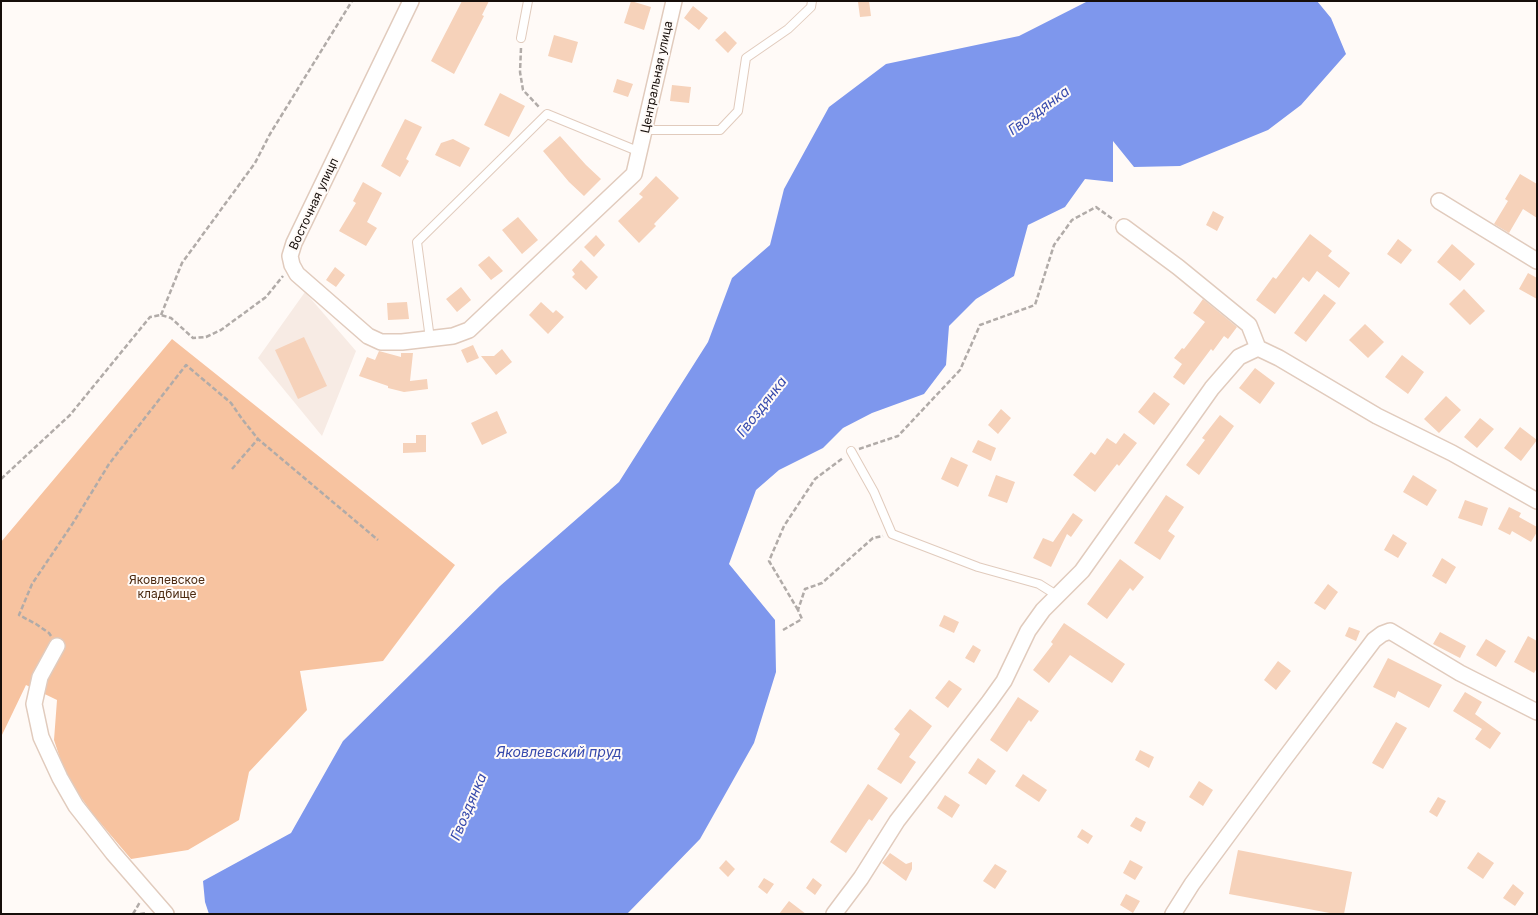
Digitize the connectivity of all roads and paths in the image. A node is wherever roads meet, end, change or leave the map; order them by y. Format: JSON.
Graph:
{"nodes":[{"id":1,"x":352,"y":1,"type":"edge"},
{"id":2,"x":411,"y":1,"type":"edge"},
{"id":3,"x":528,"y":1,"type":"edge"},
{"id":4,"x":674,"y":1,"type":"edge"},
{"id":5,"x":812,"y":1,"type":"edge"},
{"id":6,"x":521,"y":38,"type":"joint"},
{"id":7,"x":547,"y":114,"type":"junction"},
{"id":8,"x":646,"y":130,"type":"junction"},
{"id":9,"x":640,"y":152,"type":"junction"},
{"id":10,"x":1439,"y":201,"type":"dead end"},
{"id":11,"x":1124,"y":227,"type":"joint"},
{"id":12,"x":1537,"y":261,"type":"edge"},
{"id":13,"x":292,"y":265,"type":"junction"},
{"id":14,"x":161,"y":315,"type":"junction"},
{"id":15,"x":430,"y":339,"type":"junction"},
{"id":16,"x":1258,"y":348,"type":"junction"},
{"id":17,"x":258,"y":439,"type":"junction"},
{"id":18,"x":851,"y":452,"type":"junction"},
{"id":19,"x":232,"y":468,"type":"dead end"},
{"id":20,"x":1,"y":479,"type":"edge"},
{"id":21,"x":1537,"y":501,"type":"edge"},
{"id":22,"x":892,"y":534,"type":"junction"},
{"id":23,"x":378,"y":540,"type":"dead end"},
{"id":24,"x":1058,"y":596,"type":"junction"},
{"id":25,"x":798,"y":610,"type":"junction"},
{"id":26,"x":783,"y":630,"type":"dead end"},
{"id":27,"x":57,"y":646,"type":"joint"},
{"id":28,"x":1537,"y":712,"type":"edge"},
{"id":29,"x":140,"y":914,"type":"edge"},
{"id":30,"x":149,"y":914,"type":"edge"},
{"id":31,"x":166,"y":914,"type":"edge"},
{"id":32,"x":834,"y":914,"type":"edge"},
{"id":33,"x":1173,"y":914,"type":"edge"}],
"edges":[{"from":1,"to":14,"type":"path"},
{"from":2,"to":13,"type":"street","name":"Восточная улицп"},
{"from":3,"to":6,"type":"lane"},
{"from":4,"to":8,"type":"street","name":"Центральная улица"},
{"from":5,"to":8,"type":"lane"},
{"from":6,"to":7,"type":"path"},
{"from":7,"to":9,"type":"lane"},
{"from":7,"to":15,"type":"lane"},
{"from":8,"to":9,"type":"street","name":"Центральная улица"},
{"from":9,"to":15,"type":"street","name":"Восточная улицп"},
{"from":10,"to":12,"type":"street"},
{"from":11,"to":16,"type":"street"},
{"from":11,"to":18,"type":"path"},
{"from":13,"to":14,"type":"path"},
{"from":13,"to":15,"type":"street","name":"Восточная улицп"},
{"from":14,"to":20,"type":"path"},
{"from":16,"to":21,"type":"street"},
{"from":16,"to":24,"type":"street"},
{"from":17,"to":19,"type":"path"},
{"from":17,"to":23,"type":"path"},
{"from":17,"to":27,"type":"path"},
{"from":18,"to":22,"type":"lane"},
{"from":18,"to":25,"type":"path"},
{"from":22,"to":24,"type":"lane"},
{"from":22,"to":25,"type":"path"},
{"from":24,"to":32,"type":"street"},
{"from":25,"to":26,"type":"path"},
{"from":27,"to":31,"type":"street"},
{"from":28,"to":33,"type":"street"},
{"from":29,"to":30,"type":"path"}]}
